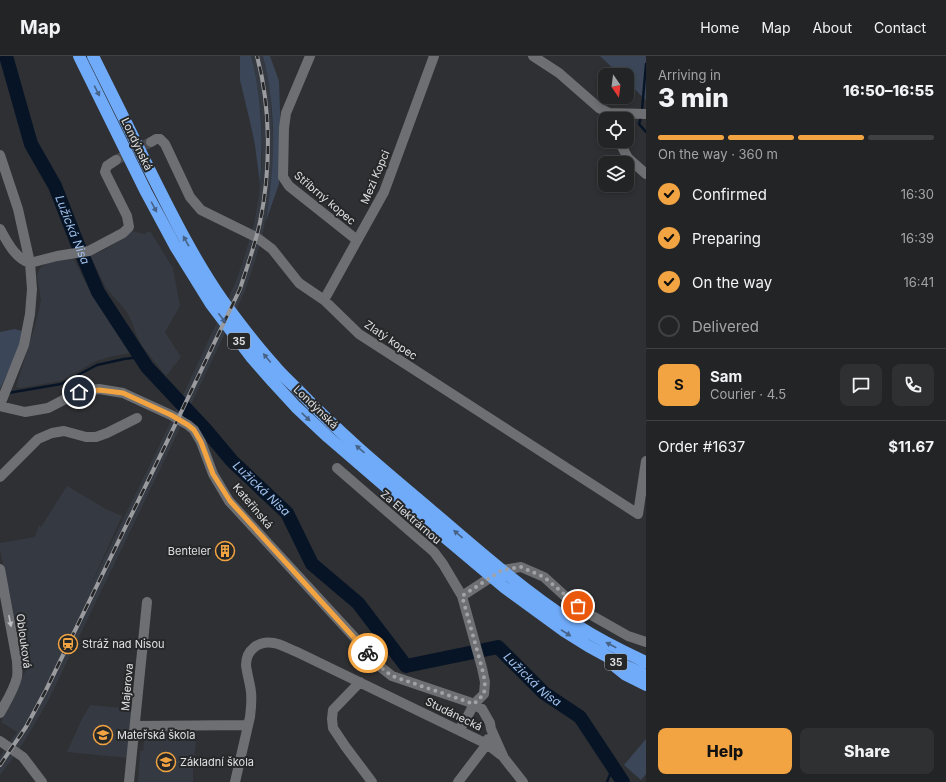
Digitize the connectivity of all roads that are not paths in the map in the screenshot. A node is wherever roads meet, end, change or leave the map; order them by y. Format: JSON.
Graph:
{"nodes":[{"id":1,"x":79,"y":56,"type":"edge"},
{"id":2,"x":93,"y":56,"type":"edge"},
{"id":3,"x":310,"y":56,"type":"edge"},
{"id":4,"x":434,"y":56,"type":"edge"},
{"id":5,"x":533,"y":56,"type":"edge"},
{"id":6,"x":604,"y":112,"type":"edge"},
{"id":7,"x":644,"y":114,"type":"edge"},
{"id":8,"x":634,"y":115,"type":"edge"},
{"id":9,"x":151,"y":142,"type":"dead end"},
{"id":10,"x":623,"y":148,"type":"edge"},
{"id":11,"x":0,"y":155,"type":"edge"},
{"id":12,"x":116,"y":160,"type":"tunnel mouth"},
{"id":13,"x":646,"y":174,"type":"edge"},
{"id":14,"x":0,"y":229,"type":"edge"},
{"id":15,"x":357,"y":240,"type":"junction"},
{"id":16,"x":30,"y":263,"type":"junction"},
{"id":17,"x":324,"y":300,"type":"junction"},
{"id":18,"x":0,"y":406,"type":"edge"},
{"id":19,"x":137,"y":418,"type":"dead end"},
{"id":20,"x":646,"y":461,"type":"edge"},
{"id":21,"x":337,"y":468,"type":"dead end"},
{"id":22,"x":0,"y":477,"type":"edge"},
{"id":23,"x":642,"y":516,"type":"edge"},
{"id":24,"x":0,"y":569,"type":"edge"},
{"id":25,"x":462,"y":596,"type":"junction"},
{"id":26,"x":147,"y":602,"type":"dead end"},
{"id":27,"x":646,"y":642,"type":"edge"},
{"id":28,"x":588,"y":646,"type":"junction"},
{"id":29,"x":646,"y":662,"type":"edge"},
{"id":30,"x":646,"y":675,"type":"edge"},
{"id":31,"x":360,"y":682,"type":"junction"},
{"id":32,"x":646,"y":685,"type":"edge"},
{"id":33,"x":474,"y":704,"type":"junction"},
{"id":34,"x":0,"y":713,"type":"edge"},
{"id":35,"x":248,"y":725,"type":"junction"},
{"id":36,"x":135,"y":726,"type":"junction"},
{"id":37,"x":491,"y":729,"type":"junction"},
{"id":38,"x":458,"y":730,"type":"junction"},
{"id":39,"x":0,"y":742,"type":"edge"},
{"id":40,"x":487,"y":744,"type":"junction"},
{"id":41,"x":504,"y":758,"type":"junction"},
{"id":42,"x":42,"y":782,"type":"edge"},
{"id":43,"x":129,"y":782,"type":"edge"},
{"id":44,"x":235,"y":782,"type":"edge"},
{"id":45,"x":372,"y":782,"type":"edge"},
{"id":46,"x":458,"y":782,"type":"edge"},
{"id":47,"x":523,"y":782,"type":"edge"}],
"edges":[{"from":1,"to":28,"type":"highway","name":"Londýnská","number":"35","one_way":true},
{"from":29,"to":2,"type":"highway","name":"Londýnská","number":"35","one_way":true},
{"from":3,"to":15,"type":"street","name":"Stříbrný kopec"},
{"from":4,"to":15,"type":"street","name":"Mezi Kopci"},
{"from":5,"to":6,"type":"street"},
{"from":7,"to":8,"type":"street"},
{"from":9,"to":17,"type":"street","name":"Zlatý kopec"},
{"from":10,"to":13,"type":"street"},
{"from":11,"to":16,"type":"street"},
{"from":12,"to":16,"type":"street"},
{"from":14,"to":16,"type":"street"},
{"from":15,"to":17,"type":"street","name":"Mezi Kopci"},
{"from":16,"to":18,"type":"street"},
{"from":17,"to":23,"type":"street","name":"Zlatý kopec"},
{"from":18,"to":33,"type":"street","name":"Kateřinská"},
{"from":19,"to":22,"type":"street"},
{"from":20,"to":23,"type":"street","name":"Zlatý kopec"},
{"from":21,"to":25,"type":"street","name":"Za Elektrárnou"},
{"from":24,"to":34,"type":"street","name":"Oblouková","one_way":true},
{"from":25,"to":27,"type":"street"},
{"from":25,"to":33,"type":"street","name":"Za Elektrárnou"},
{"from":26,"to":36,"type":"street","name":"Majerova"},
{"from":28,"to":30,"type":"highway","name":"Londýnská","number":"35"},
{"from":28,"to":32,"type":"highway"},
{"from":31,"to":35,"type":"street","name":"Studánecká"},
{"from":31,"to":38,"type":"street","name":"Studánecká"},
{"from":31,"to":45,"type":"street"},
{"from":33,"to":37,"type":"street","name":"Kateřinská"},
{"from":33,"to":38,"type":"street"},
{"from":35,"to":36,"type":"street","name":"Majerova"},
{"from":35,"to":44,"type":"street","name":"Studánecká"},
{"from":36,"to":43,"type":"street","name":"Majerova"},
{"from":37,"to":40,"type":"street"},
{"from":37,"to":41,"type":"street","name":"Kateřinská"},
{"from":38,"to":40,"type":"street","name":"Studánecká"},
{"from":39,"to":42,"type":"street"},
{"from":40,"to":41,"type":"street","name":"Studánecká"},
{"from":40,"to":46,"type":"street"},
{"from":41,"to":47,"type":"street","name":"Kateřinská"}]}
